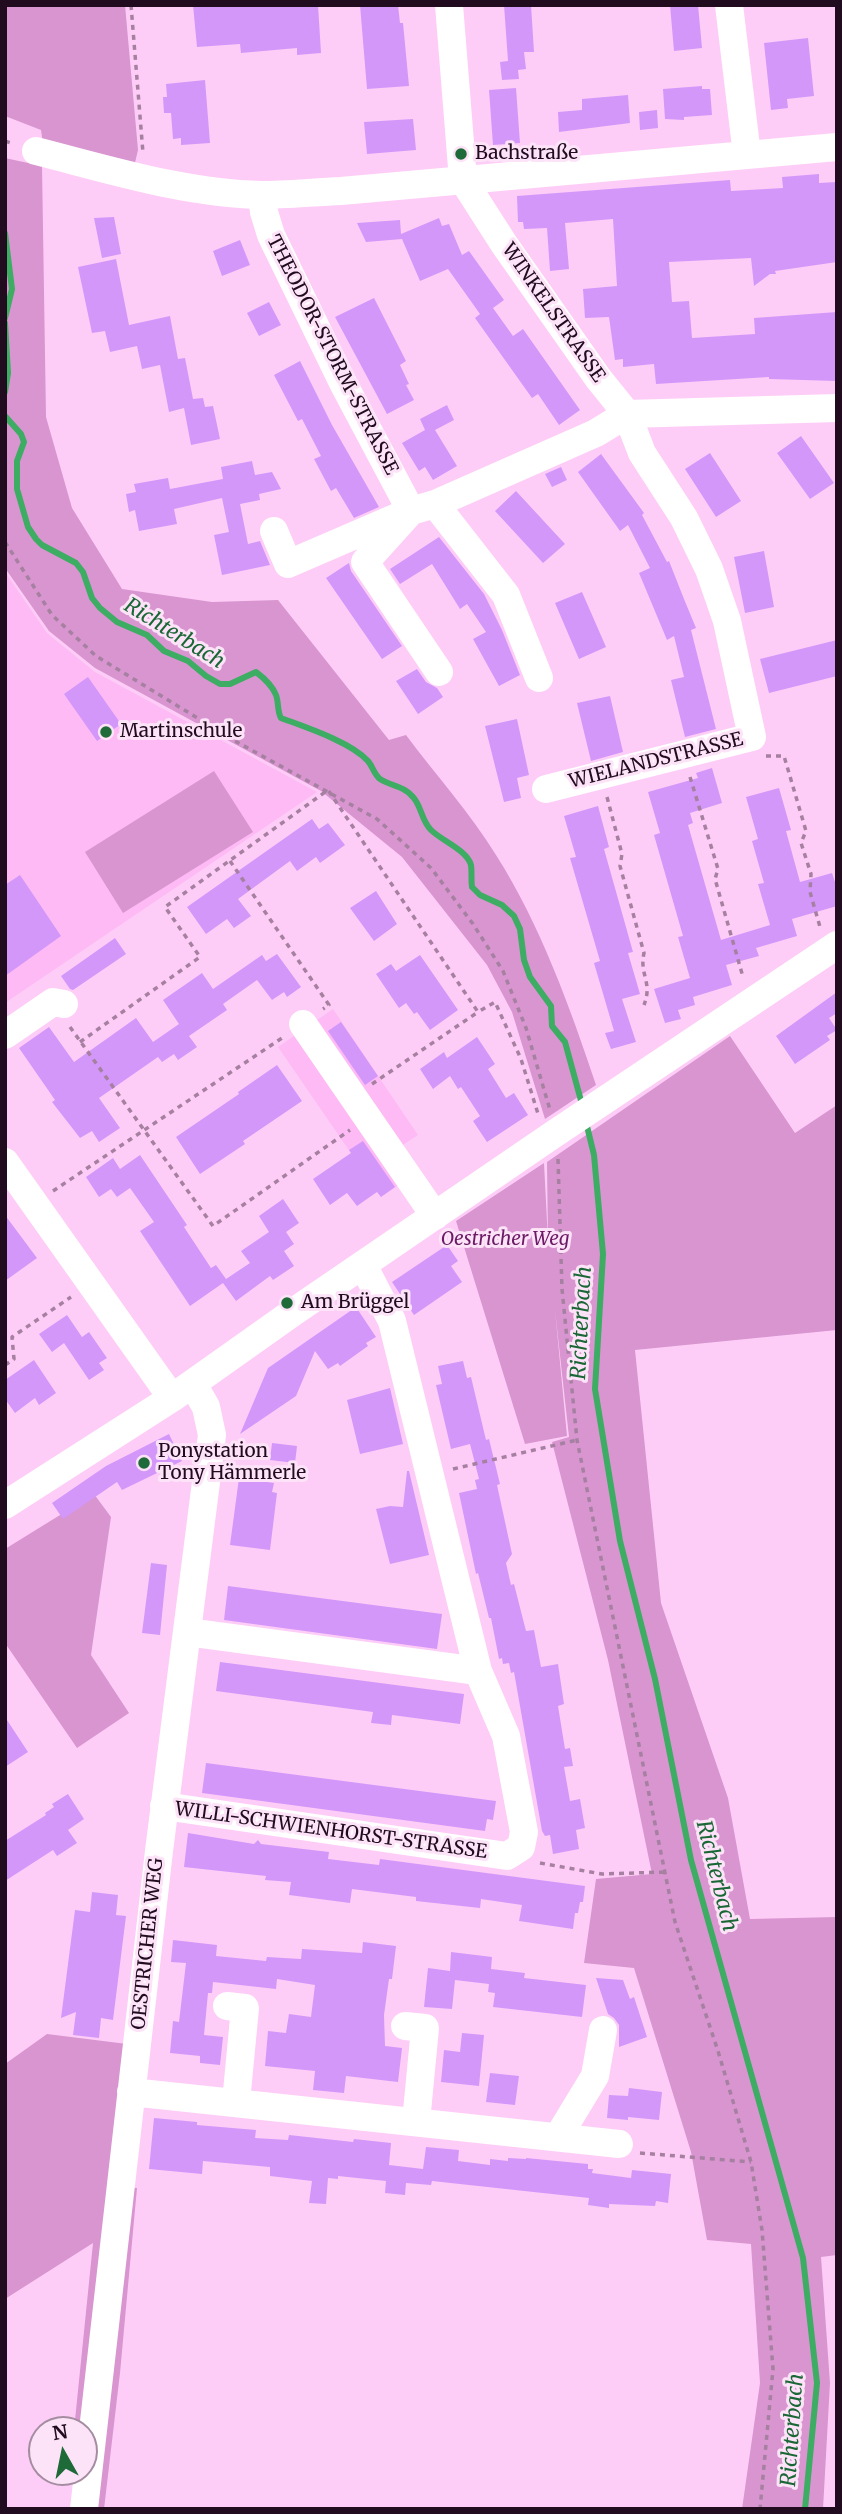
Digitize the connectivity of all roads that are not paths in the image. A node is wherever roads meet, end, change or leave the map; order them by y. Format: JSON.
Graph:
{"nodes":[{"id":1,"x":449,"y":5,"type":"edge"},
{"id":2,"x":730,"y":6,"type":"edge"},
{"id":3,"x":24,"y":147,"type":"road end"},
{"id":4,"x":837,"y":147,"type":"edge"},
{"id":5,"x":747,"y":155,"type":"junction"},
{"id":6,"x":463,"y":180,"type":"junction"},
{"id":7,"x":262,"y":195,"type":"junction"},
{"id":8,"x":837,"y":408,"type":"edge"},
{"id":9,"x":626,"y":414,"type":"junction"},
{"id":10,"x":423,"y":507,"type":"junction"},
{"id":11,"x":274,"y":531,"type":"dead end"},
{"id":12,"x":439,"y":672,"type":"dead end"},
{"id":13,"x":539,"y":678,"type":"dead end"},
{"id":14,"x":546,"y":789,"type":"dead end"},
{"id":15,"x":832,"y":948,"type":"edge"},
{"id":16,"x":58,"y":1003,"type":"road end"},
{"id":17,"x":303,"y":1024,"type":"road end"},
{"id":18,"x":5,"y":1035,"type":"edge"},
{"id":19,"x":5,"y":1161,"type":"edge"},
{"id":20,"x":435,"y":1216,"type":"junction"},
{"id":21,"x":363,"y":1265,"type":"junction"},
{"id":22,"x":182,"y":1391,"type":"junction"},
{"id":23,"x":5,"y":1505,"type":"edge"},
{"id":24,"x":187,"y":1632,"type":"junction"},
{"id":25,"x":478,"y":1671,"type":"junction"},
{"id":26,"x":164,"y":1806,"type":"junction"},
{"id":27,"x":246,"y":2008,"type":"dead end"},
{"id":28,"x":425,"y":2028,"type":"dead end"},
{"id":29,"x":603,"y":2030,"type":"dead end"},
{"id":30,"x":131,"y":2092,"type":"junction"},
{"id":31,"x":236,"y":2102,"type":"junction"},
{"id":32,"x":416,"y":2122,"type":"junction"},
{"id":33,"x":558,"y":2137,"type":"junction"},
{"id":34,"x":619,"y":2144,"type":"road end"},
{"id":35,"x":84,"y":2509,"type":"edge"}],
"edges":[{"from":1,"to":6,"type":"street","name":"WINKELSTRASSE"},
{"from":2,"to":5,"type":"street"},
{"from":3,"to":7,"type":"street"},
{"from":4,"to":5,"type":"street"},
{"from":5,"to":6,"type":"street"},
{"from":6,"to":7,"type":"street"},
{"from":6,"to":9,"type":"street","name":"WINKELSTRASSE"},
{"from":7,"to":10,"type":"street","name":"THEODOR-STORM-STRASSE"},
{"from":8,"to":9,"type":"street"},
{"from":9,"to":10,"type":"street"},
{"from":9,"to":14,"type":"street","name":"WIELANDSTRASSE"},
{"from":10,"to":11,"type":"street"},
{"from":10,"to":12,"type":"street"},
{"from":10,"to":13,"type":"street","name":"THEODOR-STORM-STRASSE"},
{"from":15,"to":20,"type":"street"},
{"from":16,"to":18,"type":"street"},
{"from":17,"to":20,"type":"street"},
{"from":19,"to":22,"type":"street"},
{"from":20,"to":21,"type":"street"},
{"from":21,"to":22,"type":"street"},
{"from":21,"to":25,"type":"street","name":"WILLI-SCHWIENHORST-STRASSE"},
{"from":22,"to":23,"type":"street"},
{"from":22,"to":24,"type":"street","name":"OESTRICHER WEG"},
{"from":24,"to":25,"type":"street"},
{"from":24,"to":26,"type":"street","name":"OESTRICHER WEG"},
{"from":25,"to":26,"type":"street","name":"WILLI-SCHWIENHORST-STRASSE"},
{"from":26,"to":30,"type":"street","name":"OESTRICHER WEG"},
{"from":27,"to":31,"type":"street"},
{"from":28,"to":32,"type":"street"},
{"from":29,"to":33,"type":"street"},
{"from":30,"to":31,"type":"street"},
{"from":30,"to":35,"type":"street","name":"OESTRICHER WEG"},
{"from":31,"to":32,"type":"street"},
{"from":32,"to":33,"type":"street"},
{"from":33,"to":34,"type":"street"}]}
